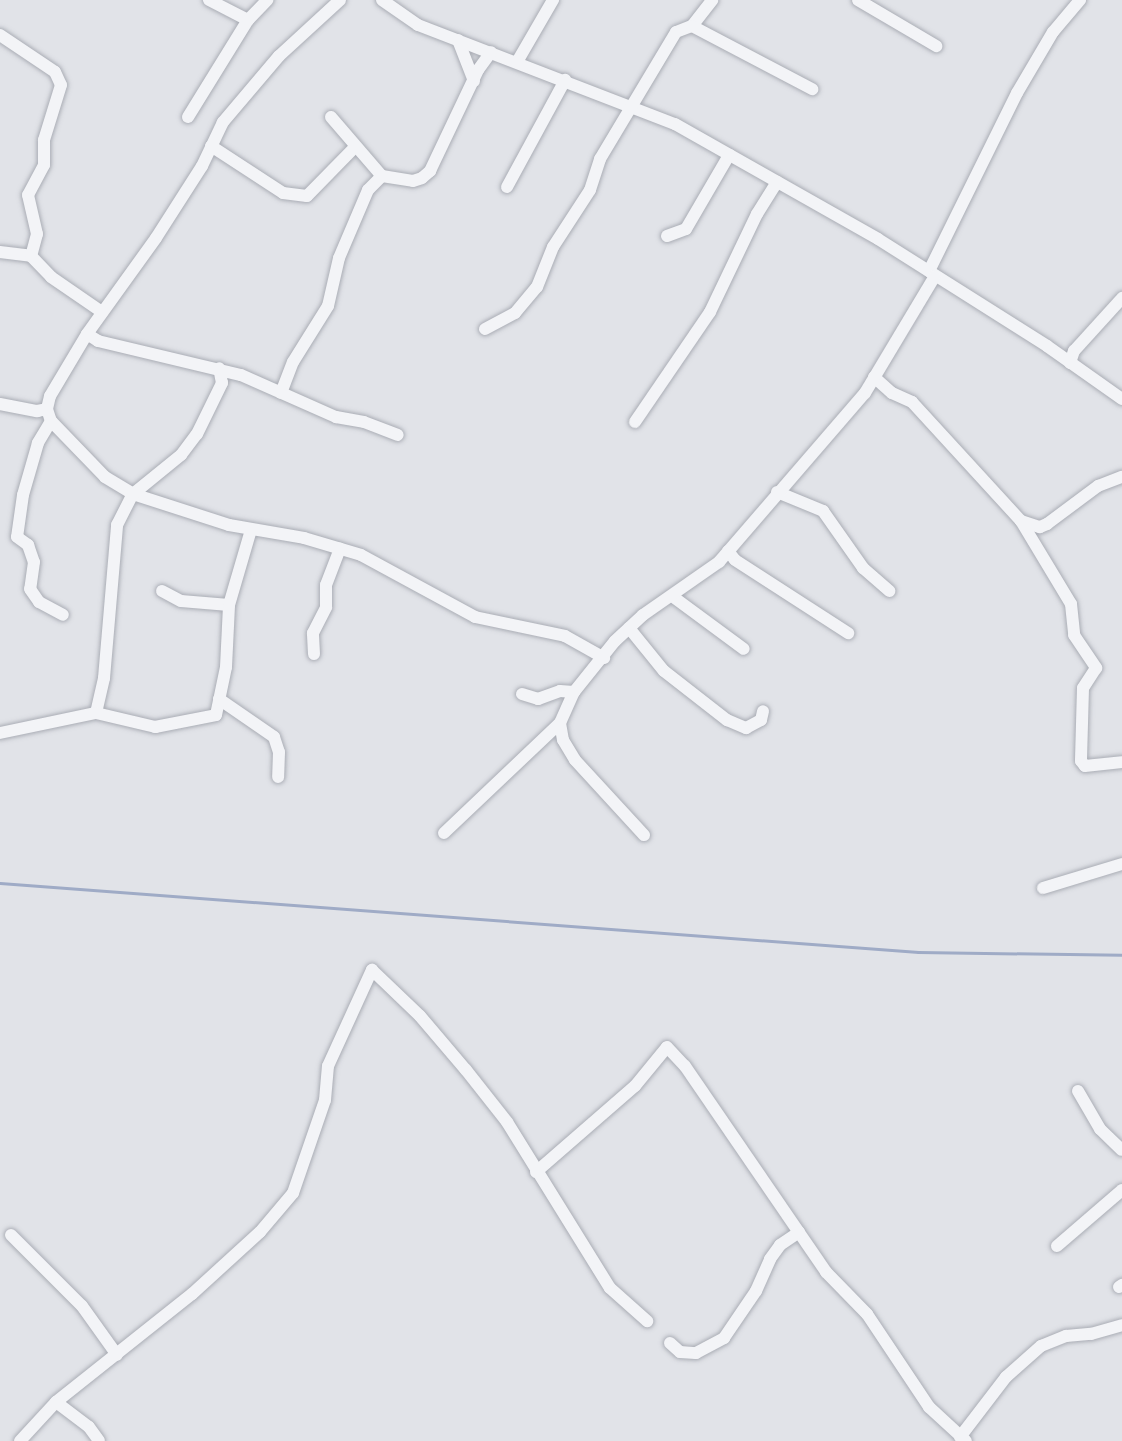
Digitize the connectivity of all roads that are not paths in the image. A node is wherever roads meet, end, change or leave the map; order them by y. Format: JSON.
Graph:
{"nodes":[{"id":1,"x":209,"y":0,"type":"edge"},
{"id":2,"x":267,"y":0,"type":"edge"},
{"id":3,"x":340,"y":0,"type":"edge"},
{"id":4,"x":382,"y":0,"type":"edge"},
{"id":5,"x":553,"y":0,"type":"edge"},
{"id":6,"x":712,"y":0,"type":"edge"},
{"id":7,"x":858,"y":0,"type":"edge"},
{"id":8,"x":1080,"y":0,"type":"edge"},
{"id":9,"x":249,"y":20,"type":"junction"},
{"id":10,"x":692,"y":26,"type":"junction"},
{"id":11,"x":0,"y":35,"type":"edge"},
{"id":12,"x":458,"y":40,"type":"junction"},
{"id":13,"x":936,"y":46,"type":"dead end"},
{"id":14,"x":491,"y":52,"type":"junction"},
{"id":15,"x":517,"y":62,"type":"junction"},
{"id":16,"x":565,"y":80,"type":"junction"},
{"id":17,"x":474,"y":81,"type":"junction"},
{"id":18,"x":812,"y":89,"type":"dead end"},
{"id":19,"x":633,"y":106,"type":"junction"},
{"id":20,"x":188,"y":117,"type":"dead end"},
{"id":21,"x":331,"y":117,"type":"dead end"},
{"id":22,"x":211,"y":146,"type":"junction"},
{"id":23,"x":354,"y":148,"type":"junction"},
{"id":24,"x":729,"y":155,"type":"junction"},
{"id":25,"x":381,"y":176,"type":"junction"},
{"id":26,"x":777,"y":182,"type":"junction"},
{"id":27,"x":507,"y":187,"type":"dead end"},
{"id":28,"x":668,"y":236,"type":"dead end"},
{"id":29,"x":0,"y":252,"type":"edge"},
{"id":30,"x":31,"y":256,"type":"junction"},
{"id":31,"x":932,"y":274,"type":"junction"},
{"id":32,"x":1122,"y":298,"type":"edge"},
{"id":33,"x":102,"y":312,"type":"junction"},
{"id":34,"x":485,"y":329,"type":"dead end"},
{"id":35,"x":87,"y":334,"type":"junction"},
{"id":36,"x":1070,"y":363,"type":"junction"},
{"id":37,"x":219,"y":368,"type":"junction"},
{"id":38,"x":874,"y":377,"type":"junction"},
{"id":39,"x":281,"y":393,"type":"junction"},
{"id":40,"x":1122,"y":399,"type":"edge"},
{"id":41,"x":0,"y":404,"type":"edge"},
{"id":42,"x":49,"y":415,"type":"junction"},
{"id":43,"x":635,"y":422,"type":"dead end"},
{"id":44,"x":398,"y":435,"type":"dead end"},
{"id":45,"x":1122,"y":477,"type":"edge"},
{"id":46,"x":777,"y":492,"type":"junction"},
{"id":47,"x":133,"y":494,"type":"junction"},
{"id":48,"x":1022,"y":521,"type":"junction"},
{"id":49,"x":251,"y":530,"type":"junction"},
{"id":50,"x":340,"y":549,"type":"junction"},
{"id":51,"x":728,"y":551,"type":"junction"},
{"id":52,"x":162,"y":591,"type":"dead end"},
{"id":53,"x":889,"y":591,"type":"dead end"},
{"id":54,"x":672,"y":596,"type":"junction"},
{"id":55,"x":229,"y":605,"type":"junction"},
{"id":56,"x":63,"y":615,"type":"dead end"},
{"id":57,"x":629,"y":628,"type":"junction"},
{"id":58,"x":848,"y":633,"type":"dead end"},
{"id":59,"x":744,"y":649,"type":"dead end"},
{"id":60,"x":314,"y":654,"type":"dead end"},
{"id":61,"x":604,"y":658,"type":"junction"},
{"id":62,"x":574,"y":692,"type":"junction"},
{"id":63,"x":522,"y":694,"type":"dead end"},
{"id":64,"x":219,"y":699,"type":"junction"},
{"id":65,"x":763,"y":711,"type":"dead end"},
{"id":66,"x":96,"y":713,"type":"junction"},
{"id":67,"x":561,"y":723,"type":"junction"},
{"id":68,"x":0,"y":733,"type":"edge"},
{"id":69,"x":1122,"y":762,"type":"edge"},
{"id":70,"x":278,"y":777,"type":"dead end"},
{"id":71,"x":444,"y":833,"type":"dead end"},
{"id":72,"x":644,"y":836,"type":"dead end"},
{"id":73,"x":1122,"y":864,"type":"edge"},
{"id":74,"x":1043,"y":888,"type":"dead end"},
{"id":75,"x":1078,"y":1091,"type":"dead end"},
{"id":76,"x":1122,"y":1150,"type":"edge"},
{"id":77,"x":536,"y":1172,"type":"junction"},
{"id":78,"x":1122,"y":1190,"type":"edge"},
{"id":79,"x":799,"y":1232,"type":"junction"},
{"id":80,"x":11,"y":1235,"type":"dead end"},
{"id":81,"x":1057,"y":1246,"type":"dead end"},
{"id":82,"x":647,"y":1321,"type":"dead end"},
{"id":83,"x":1122,"y":1325,"type":"edge"},
{"id":84,"x":670,"y":1343,"type":"dead end"},
{"id":85,"x":117,"y":1355,"type":"junction"},
{"id":86,"x":56,"y":1402,"type":"junction"},
{"id":87,"x":963,"y":1439,"type":"edge"},
{"id":88,"x":20,"y":1441,"type":"edge"},
{"id":89,"x":99,"y":1441,"type":"edge"}],
"edges":[{"from":1,"to":9,"type":"street"},
{"from":2,"to":9,"type":"street"},
{"from":3,"to":22,"type":"street"},
{"from":4,"to":12,"type":"street"},
{"from":5,"to":15,"type":"street"},
{"from":6,"to":10,"type":"street"},
{"from":7,"to":13,"type":"street"},
{"from":8,"to":31,"type":"street"},
{"from":9,"to":20,"type":"street"},
{"from":10,"to":18,"type":"street"},
{"from":10,"to":19,"type":"street"},
{"from":11,"to":30,"type":"street"},
{"from":12,"to":14,"type":"street"},
{"from":12,"to":17,"type":"street"},
{"from":14,"to":15,"type":"street"},
{"from":14,"to":17,"type":"street"},
{"from":15,"to":16,"type":"street"},
{"from":16,"to":19,"type":"street"},
{"from":16,"to":27,"type":"street"},
{"from":17,"to":25,"type":"street"},
{"from":19,"to":24,"type":"street"},
{"from":19,"to":34,"type":"street"},
{"from":21,"to":23,"type":"street"},
{"from":22,"to":23,"type":"street"},
{"from":22,"to":33,"type":"street"},
{"from":23,"to":25,"type":"street"},
{"from":24,"to":26,"type":"street"},
{"from":24,"to":28,"type":"street"},
{"from":25,"to":39,"type":"street"},
{"from":26,"to":31,"type":"street"},
{"from":26,"to":43,"type":"street"},
{"from":29,"to":30,"type":"street"},
{"from":30,"to":33,"type":"street"},
{"from":31,"to":36,"type":"street"},
{"from":31,"to":38,"type":"street"},
{"from":32,"to":36,"type":"street"},
{"from":33,"to":35,"type":"street"},
{"from":35,"to":37,"type":"street"},
{"from":35,"to":42,"type":"street"},
{"from":36,"to":40,"type":"street"},
{"from":37,"to":39,"type":"street"},
{"from":37,"to":47,"type":"street"},
{"from":38,"to":46,"type":"street"},
{"from":38,"to":48,"type":"street"},
{"from":39,"to":44,"type":"street"},
{"from":41,"to":42,"type":"street"},
{"from":42,"to":47,"type":"street"},
{"from":42,"to":56,"type":"street"},
{"from":45,"to":48,"type":"street"},
{"from":46,"to":51,"type":"street"},
{"from":46,"to":53,"type":"street"},
{"from":47,"to":49,"type":"street"},
{"from":47,"to":66,"type":"street"},
{"from":48,"to":69,"type":"street"},
{"from":49,"to":50,"type":"street"},
{"from":49,"to":55,"type":"street"},
{"from":50,"to":60,"type":"street"},
{"from":50,"to":61,"type":"street"},
{"from":51,"to":54,"type":"street"},
{"from":51,"to":58,"type":"street"},
{"from":52,"to":55,"type":"street"},
{"from":54,"to":57,"type":"street"},
{"from":54,"to":59,"type":"street"},
{"from":55,"to":64,"type":"street"},
{"from":57,"to":61,"type":"street"},
{"from":57,"to":65,"type":"street"},
{"from":61,"to":62,"type":"street"},
{"from":62,"to":63,"type":"street"},
{"from":62,"to":67,"type":"street"},
{"from":64,"to":66,"type":"street"},
{"from":64,"to":70,"type":"street"},
{"from":66,"to":68,"type":"street"},
{"from":67,"to":71,"type":"street"},
{"from":67,"to":72,"type":"street"},
{"from":73,"to":74,"type":"street"},
{"from":75,"to":76,"type":"street"},
{"from":77,"to":79,"type":"street"},
{"from":77,"to":82,"type":"street"},
{"from":77,"to":85,"type":"street"},
{"from":78,"to":81,"type":"street"},
{"from":79,"to":84,"type":"street"},
{"from":79,"to":87,"type":"street"},
{"from":80,"to":85,"type":"street"},
{"from":83,"to":87,"type":"street"},
{"from":85,"to":86,"type":"street"},
{"from":86,"to":88,"type":"street"},
{"from":86,"to":89,"type":"street"}]}
